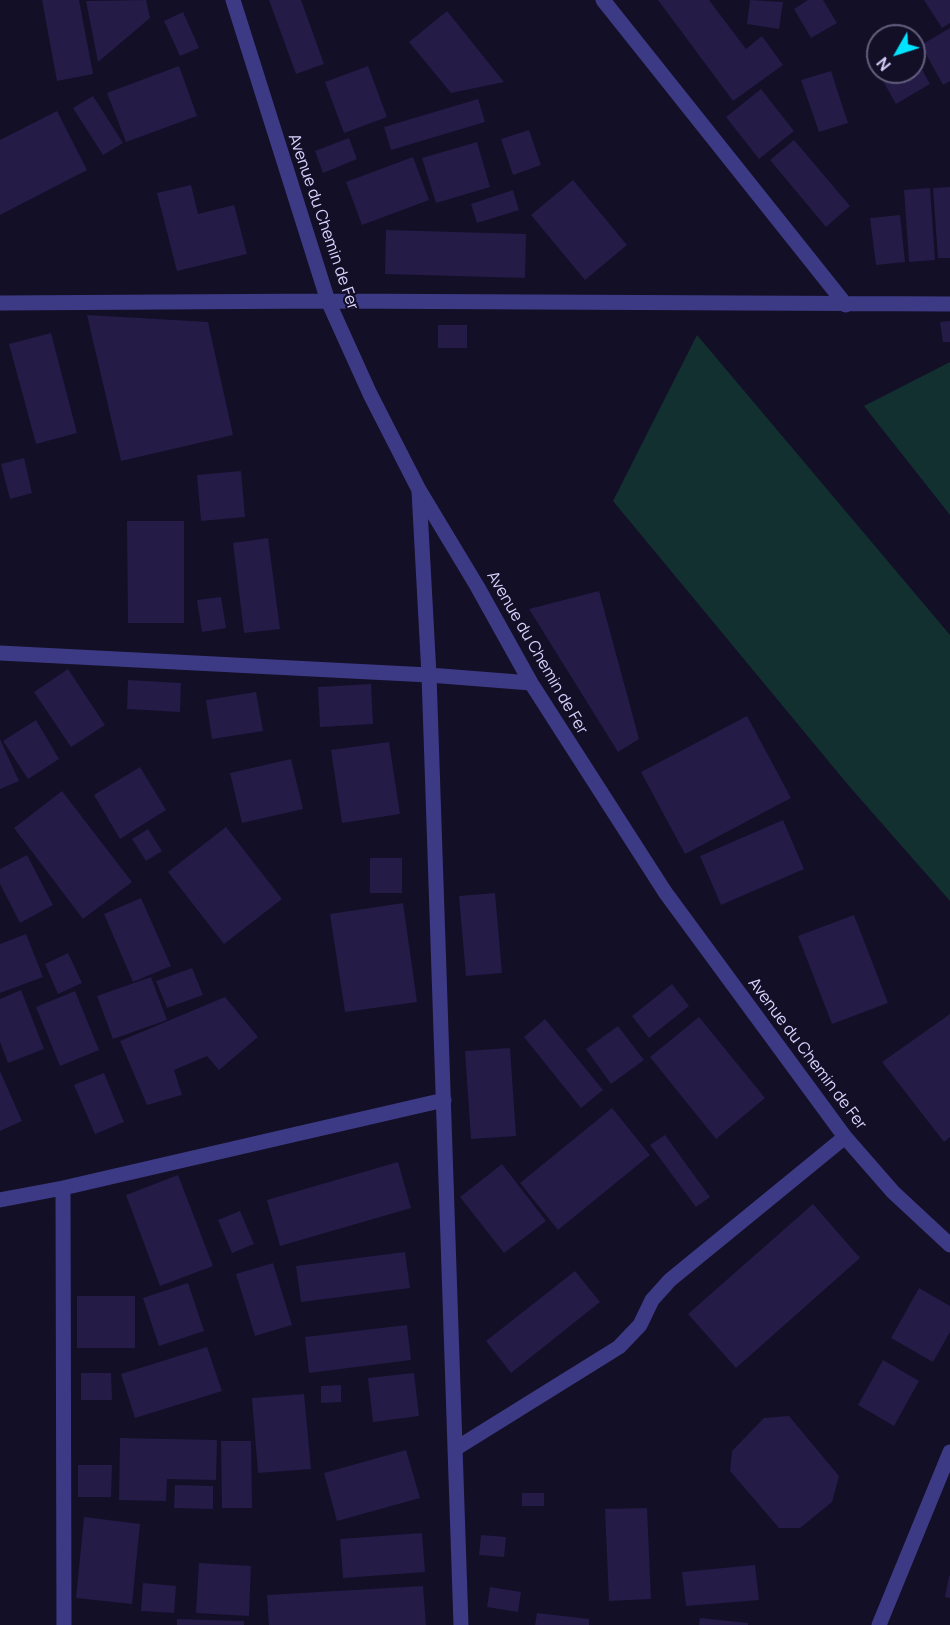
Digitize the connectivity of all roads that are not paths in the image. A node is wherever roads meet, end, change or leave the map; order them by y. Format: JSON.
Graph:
{"nodes":[{"id":1,"x":232,"y":0,"type":"edge"},
{"id":2,"x":603,"y":0,"type":"edge"},
{"id":3,"x":328,"y":301,"type":"junction"},
{"id":4,"x":0,"y":303,"type":"edge"},
{"id":5,"x":950,"y":304,"type":"edge"},
{"id":6,"x":846,"y":305,"type":"junction"},
{"id":7,"x":418,"y":488,"type":"junction"},
{"id":8,"x":0,"y":653,"type":"edge"},
{"id":9,"x":429,"y":675,"type":"junction"},
{"id":10,"x":531,"y":683,"type":"junction"},
{"id":11,"x":444,"y":1101,"type":"junction"},
{"id":12,"x":845,"y":1137,"type":"junction"},
{"id":13,"x":63,"y":1188,"type":"junction"},
{"id":14,"x":0,"y":1200,"type":"edge"},
{"id":15,"x":950,"y":1245,"type":"edge"},
{"id":16,"x":455,"y":1449,"type":"junction"},
{"id":17,"x":950,"y":1452,"type":"edge"},
{"id":18,"x":64,"y":1625,"type":"edge"},
{"id":19,"x":461,"y":1625,"type":"edge"},
{"id":20,"x":879,"y":1625,"type":"edge"}],
"edges":[{"from":1,"to":3,"type":"street","name":"Avenue du Chemin de Fer"},
{"from":2,"to":6,"type":"street"},
{"from":3,"to":4,"type":"street"},
{"from":3,"to":6,"type":"street"},
{"from":3,"to":7,"type":"street","name":"Avenue du Chemin de Fer"},
{"from":5,"to":6,"type":"street"},
{"from":7,"to":9,"type":"street"},
{"from":7,"to":10,"type":"street","name":"Avenue du Chemin de Fer"},
{"from":8,"to":9,"type":"street"},
{"from":9,"to":10,"type":"street"},
{"from":9,"to":11,"type":"street"},
{"from":10,"to":12,"type":"street","name":"Avenue du Chemin de Fer"},
{"from":11,"to":13,"type":"street"},
{"from":11,"to":16,"type":"street"},
{"from":12,"to":15,"type":"street","name":"Avenue du Chemin de Fer"},
{"from":12,"to":16,"type":"street"},
{"from":13,"to":14,"type":"street"},
{"from":13,"to":18,"type":"street"},
{"from":16,"to":19,"type":"street"},
{"from":17,"to":20,"type":"street"}]}
